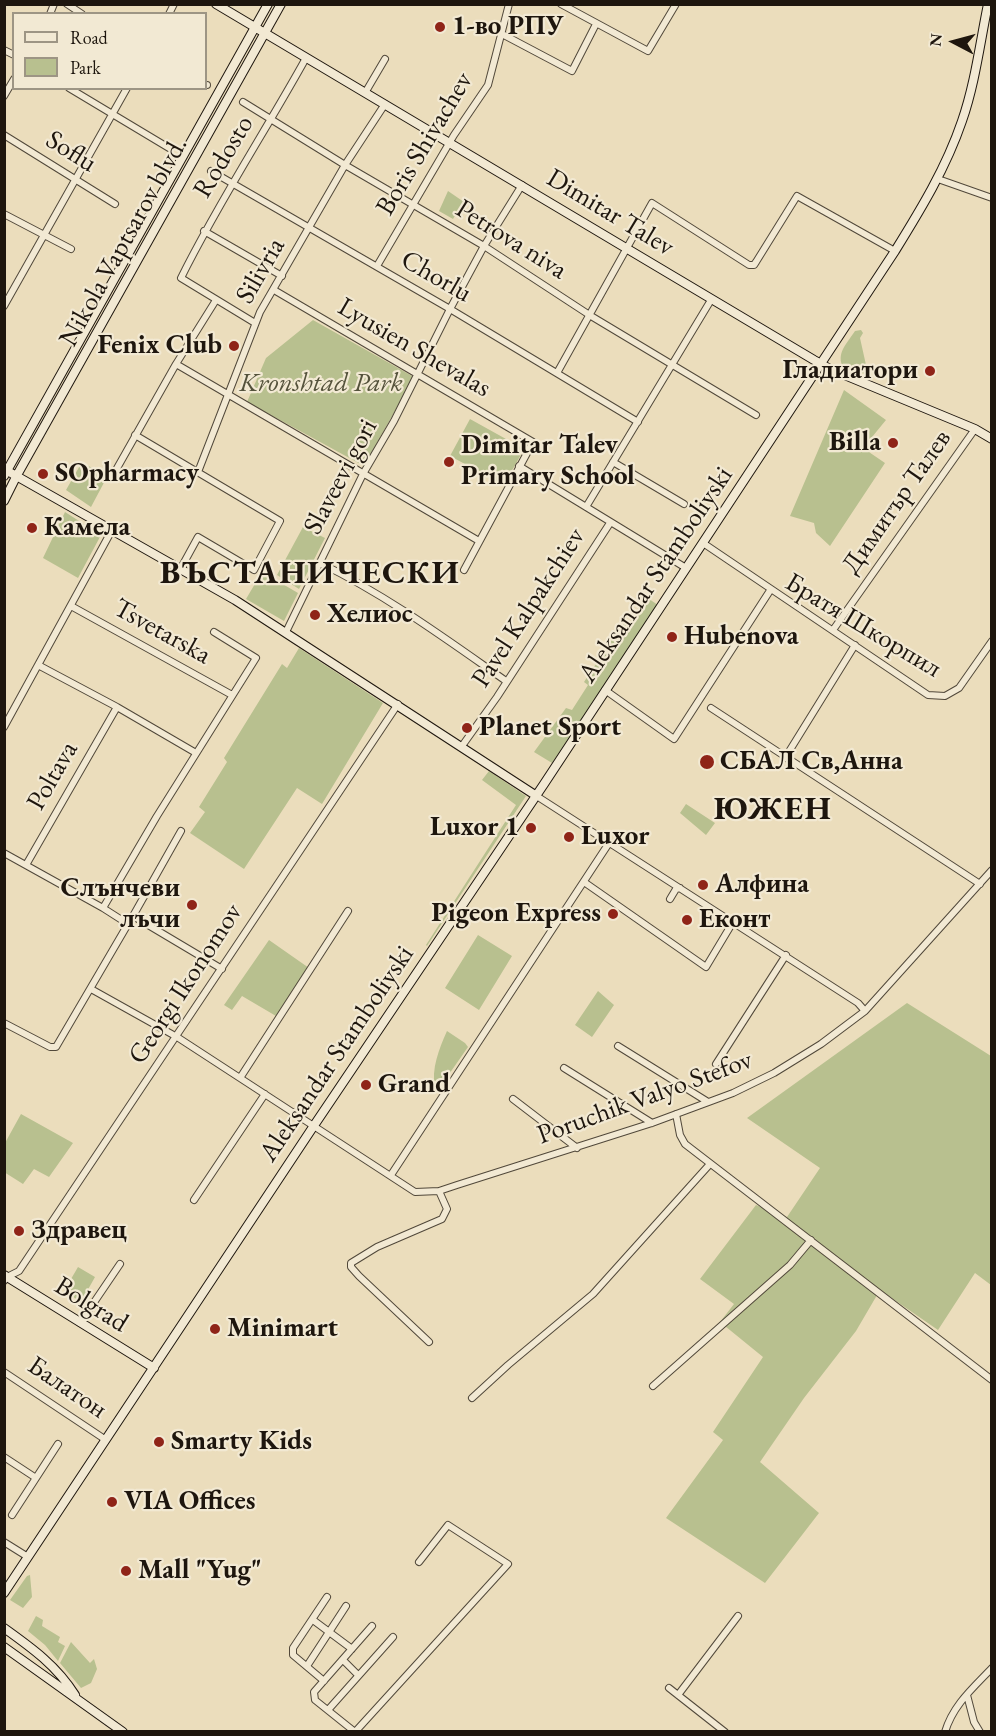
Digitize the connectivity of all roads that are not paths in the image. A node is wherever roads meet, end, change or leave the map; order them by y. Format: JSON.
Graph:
{"nodes":[{"id":1,"x":216,"y":4,"type":"edge"},
{"id":2,"x":268,"y":4,"type":"edge"},
{"id":3,"x":281,"y":4,"type":"edge"},
{"id":4,"x":509,"y":4,"type":"edge"},
{"id":5,"x":676,"y":4,"type":"edge"},
{"id":6,"x":988,"y":4,"type":"edge"},
{"id":7,"x":566,"y":6,"type":"edge"},
{"id":8,"x":596,"y":24,"type":"junction"},
{"id":9,"x":255,"y":28,"type":"junction"},
{"id":10,"x":265,"y":34,"type":"junction"},
{"id":11,"x":502,"y":34,"type":"junction"},
{"id":12,"x":306,"y":58,"type":"junction"},
{"id":13,"x":385,"y":59,"type":"dead end"},
{"id":14,"x":12,"y":83,"type":"edge"},
{"id":15,"x":72,"y":90,"type":"edge"},
{"id":16,"x":126,"y":90,"type":"edge"},
{"id":17,"x":365,"y":93,"type":"junction"},
{"id":18,"x":4,"y":96,"type":"edge"},
{"id":19,"x":243,"y":102,"type":"dead end"},
{"id":20,"x":385,"y":104,"type":"junction"},
{"id":21,"x":112,"y":114,"type":"junction"},
{"id":22,"x":272,"y":119,"type":"junction"},
{"id":23,"x":4,"y":135,"type":"edge"},
{"id":24,"x":450,"y":142,"type":"junction"},
{"id":25,"x":169,"y":148,"type":"dead end"},
{"id":26,"x":345,"y":165,"type":"junction"},
{"id":27,"x":211,"y":171,"type":"dead end"},
{"id":28,"x":938,"y":179,"type":"junction"},
{"id":29,"x":75,"y":180,"type":"junction"},
{"id":30,"x":232,"y":184,"type":"junction"},
{"id":31,"x":522,"y":185,"type":"junction"},
{"id":32,"x":992,"y":198,"type":"edge"},
{"id":33,"x":115,"y":204,"type":"dead end"},
{"id":34,"x":414,"y":205,"type":"junction"},
{"id":35,"x":4,"y":214,"type":"edge"},
{"id":36,"x":310,"y":228,"type":"junction"},
{"id":37,"x":204,"y":231,"type":"junction"},
{"id":38,"x":45,"y":234,"type":"junction"},
{"id":39,"x":484,"y":246,"type":"junction"},
{"id":40,"x":71,"y":249,"type":"dead end"},
{"id":41,"x":625,"y":249,"type":"junction"},
{"id":42,"x":896,"y":251,"type":"junction"},
{"id":43,"x":377,"y":266,"type":"junction"},
{"id":44,"x":282,"y":276,"type":"junction"},
{"id":45,"x":274,"y":290,"type":"junction"},
{"id":46,"x":216,"y":300,"type":"junction"},
{"id":47,"x":711,"y":300,"type":"junction"},
{"id":48,"x":5,"y":302,"type":"edge"},
{"id":49,"x":450,"y":309,"type":"junction"},
{"id":50,"x":591,"y":316,"type":"junction"},
{"id":51,"x":255,"y":323,"type":"junction"},
{"id":52,"x":176,"y":364,"type":"junction"},
{"id":53,"x":672,"y":364,"type":"junction"},
{"id":54,"x":820,"y":364,"type":"junction"},
{"id":55,"x":557,"y":373,"type":"junction"},
{"id":56,"x":417,"y":376,"type":"junction"},
{"id":57,"x":228,"y":396,"type":"junction"},
{"id":58,"x":756,"y":416,"type":"dead end"},
{"id":59,"x":638,"y":422,"type":"junction"},
{"id":60,"x":975,"y":429,"type":"junction"},
{"id":61,"x":135,"y":435,"type":"junction"},
{"id":62,"x":992,"y":439,"type":"edge"},
{"id":63,"x":613,"y":462,"type":"junction"},
{"id":64,"x":519,"y":466,"type":"junction"},
{"id":65,"x":116,"y":470,"type":"dead end"},
{"id":66,"x":6,"y":472,"type":"edge"},
{"id":67,"x":198,"y":472,"type":"junction"},
{"id":68,"x":363,"y":474,"type":"junction"},
{"id":69,"x":17,"y":475,"type":"junction"},
{"id":70,"x":4,"y":501,"type":"edge"},
{"id":71,"x":684,"y":504,"type":"dead end"},
{"id":72,"x":586,"y":507,"type":"junction"},
{"id":73,"x":610,"y":523,"type":"junction"},
{"id":74,"x":112,"y":530,"type":"junction"},
{"id":75,"x":479,"y":541,"type":"junction"},
{"id":76,"x":703,"y":543,"type":"junction"},
{"id":77,"x":320,"y":563,"type":"junction"},
{"id":78,"x":181,"y":568,"type":"junction"},
{"id":79,"x":686,"y":568,"type":"junction"},
{"id":80,"x":464,"y":570,"type":"dead end"},
{"id":81,"x":771,"y":589,"type":"junction"},
{"id":82,"x":71,"y":606,"type":"junction"},
{"id":83,"x":833,"y":630,"type":"junction"},
{"id":84,"x":214,"y":632,"type":"dead end"},
{"id":85,"x":286,"y":632,"type":"junction"},
{"id":86,"x":992,"y":641,"type":"edge"},
{"id":87,"x":855,"y":645,"type":"junction"},
{"id":88,"x":38,"y":665,"type":"junction"},
{"id":89,"x":506,"y":681,"type":"junction"},
{"id":90,"x":605,"y":690,"type":"junction"},
{"id":91,"x":232,"y":695,"type":"junction"},
{"id":92,"x":398,"y":704,"type":"junction"},
{"id":93,"x":117,"y":707,"type":"junction"},
{"id":94,"x":711,"y":708,"type":"dead end"},
{"id":95,"x":4,"y":727,"type":"edge"},
{"id":96,"x":462,"y":746,"type":"junction"},
{"id":97,"x":196,"y":753,"type":"junction"},
{"id":98,"x":785,"y":758,"type":"junction"},
{"id":99,"x":536,"y":795,"type":"junction"},
{"id":100,"x":181,"y":831,"type":"dead end"},
{"id":101,"x":609,"y":843,"type":"junction"},
{"id":102,"x":4,"y":853,"type":"edge"},
{"id":103,"x":26,"y":865,"type":"junction"},
{"id":104,"x":992,"y":870,"type":"edge"},
{"id":105,"x":584,"y":882,"type":"junction"},
{"id":106,"x":980,"y":884,"type":"junction"},
{"id":107,"x":680,"y":888,"type":"junction"},
{"id":108,"x":670,"y":899,"type":"dead end"},
{"id":109,"x":103,"y":908,"type":"junction"},
{"id":110,"x":348,"y":911,"type":"dead end"},
{"id":111,"x":133,"y":916,"type":"junction"},
{"id":112,"x":733,"y":922,"type":"junction"},
{"id":113,"x":128,"y":924,"type":"junction"},
{"id":114,"x":786,"y":955,"type":"junction"},
{"id":115,"x":222,"y":969,"type":"junction"},
{"id":116,"x":91,"y":989,"type":"junction"},
{"id":117,"x":864,"y":1011,"type":"junction"},
{"id":118,"x":4,"y":1023,"type":"edge"},
{"id":119,"x":177,"y":1037,"type":"junction"},
{"id":120,"x":618,"y":1046,"type":"dead end"},
{"id":121,"x":716,"y":1064,"type":"dead end"},
{"id":122,"x":564,"y":1068,"type":"dead end"},
{"id":123,"x":240,"y":1078,"type":"junction"},
{"id":124,"x":265,"y":1094,"type":"junction"},
{"id":125,"x":513,"y":1100,"type":"dead end"},
{"id":126,"x":708,"y":1102,"type":"junction"},
{"id":127,"x":676,"y":1114,"type":"junction"},
{"id":128,"x":652,"y":1123,"type":"junction"},
{"id":129,"x":313,"y":1126,"type":"junction"},
{"id":130,"x":577,"y":1148,"type":"junction"},
{"id":131,"x":710,"y":1164,"type":"junction"},
{"id":132,"x":390,"y":1175,"type":"junction"},
{"id":133,"x":439,"y":1191,"type":"junction"},
{"id":134,"x":194,"y":1200,"type":"dead end"},
{"id":135,"x":811,"y":1240,"type":"junction"},
{"id":136,"x":120,"y":1264,"type":"dead end"},
{"id":137,"x":6,"y":1277,"type":"edge"},
{"id":138,"x":80,"y":1323,"type":"junction"},
{"id":139,"x":429,"y":1342,"type":"dead end"},
{"id":140,"x":153,"y":1368,"type":"junction"},
{"id":141,"x":4,"y":1372,"type":"edge"},
{"id":142,"x":992,"y":1380,"type":"edge"},
{"id":143,"x":653,"y":1386,"type":"dead end"},
{"id":144,"x":472,"y":1398,"type":"dead end"},
{"id":145,"x":106,"y":1440,"type":"junction"},
{"id":146,"x":58,"y":1444,"type":"dead end"},
{"id":147,"x":4,"y":1457,"type":"edge"},
{"id":148,"x":36,"y":1478,"type":"junction"},
{"id":149,"x":12,"y":1515,"type":"dead end"},
{"id":150,"x":4,"y":1542,"type":"edge"},
{"id":151,"x":28,"y":1557,"type":"junction"},
{"id":152,"x":419,"y":1562,"type":"dead end"},
{"id":153,"x":4,"y":1593,"type":"edge"},
{"id":154,"x":327,"y":1597,"type":"dead end"},
{"id":155,"x":346,"y":1606,"type":"dead end"},
{"id":156,"x":738,"y":1616,"type":"dead end"},
{"id":157,"x":312,"y":1620,"type":"junction"},
{"id":158,"x":372,"y":1626,"type":"dead end"},
{"id":159,"x":4,"y":1628,"type":"edge"},
{"id":160,"x":329,"y":1632,"type":"junction"},
{"id":161,"x":393,"y":1636,"type":"dead end"},
{"id":162,"x":4,"y":1647,"type":"edge"},
{"id":163,"x":352,"y":1649,"type":"junction"},
{"id":164,"x":343,"y":1660,"type":"junction"},
{"id":165,"x":307,"y":1666,"type":"junction"},
{"id":166,"x":992,"y":1668,"type":"edge"},
{"id":167,"x":358,"y":1675,"type":"junction"},
{"id":168,"x":324,"y":1681,"type":"junction"},
{"id":169,"x":669,"y":1688,"type":"dead end"},
{"id":170,"x":678,"y":1695,"type":"junction"},
{"id":171,"x":967,"y":1695,"type":"junction"},
{"id":172,"x":77,"y":1698,"type":"junction"},
{"id":173,"x":327,"y":1710,"type":"junction"},
{"id":174,"x":123,"y":1731,"type":"edge"},
{"id":175,"x":726,"y":1731,"type":"edge"},
{"id":176,"x":945,"y":1731,"type":"edge"},
{"id":177,"x":981,"y":1731,"type":"edge"}],
"edges":[{"from":1,"to":9,"type":"street","name":"Dimitar Talev"},
{"from":2,"to":9,"type":"street","name":"Nikola Vaptsarov blvd."},
{"from":3,"to":10,"type":"street","name":"Nikola Vaptsarov blvd."},
{"from":4,"to":11,"type":"street","name":"Boris Shivachev"},
{"from":5,"to":8,"type":"street"},
{"from":6,"to":28,"type":"street","name":"Aleksandar Stamboliyski"},
{"from":7,"to":8,"type":"street"},
{"from":8,"to":11,"type":"street"},
{"from":9,"to":10,"type":"street","name":"Dimitar Talev"},
{"from":9,"to":66,"type":"street","name":"Nikola Vaptsarov blvd."},
{"from":10,"to":12,"type":"street","name":"Dimitar Talev"},
{"from":10,"to":69,"type":"street","name":"Nikola Vaptsarov blvd."},
{"from":11,"to":24,"type":"street","name":"Boris Shivachev"},
{"from":12,"to":17,"type":"street","name":"Dimitar Talev"},
{"from":12,"to":22,"type":"street","name":"Rodosto"},
{"from":13,"to":17,"type":"street"},
{"from":14,"to":18,"type":"street"},
{"from":15,"to":21,"type":"street"},
{"from":16,"to":21,"type":"street"},
{"from":17,"to":20,"type":"street","name":"Dimitar Talev"},
{"from":19,"to":22,"type":"street","name":"Petrova niva"},
{"from":20,"to":24,"type":"street","name":"Dimitar Talev"},
{"from":20,"to":26,"type":"street","name":"Silivria"},
{"from":21,"to":25,"type":"street"},
{"from":21,"to":29,"type":"street"},
{"from":22,"to":26,"type":"street","name":"Petrova niva"},
{"from":22,"to":30,"type":"street","name":"Rodosto"},
{"from":23,"to":29,"type":"street","name":"Soflu"},
{"from":24,"to":31,"type":"street","name":"Dimitar Talev"},
{"from":24,"to":34,"type":"street","name":"Boris Shivachev"},
{"from":26,"to":34,"type":"street","name":"Petrova niva"},
{"from":26,"to":36,"type":"street","name":"Silivria"},
{"from":27,"to":30,"type":"street","name":"Chorlu"},
{"from":28,"to":32,"type":"street"},
{"from":28,"to":42,"type":"street","name":"Aleksandar Stamboliyski"},
{"from":29,"to":33,"type":"street","name":"Soflu"},
{"from":29,"to":38,"type":"street"},
{"from":30,"to":36,"type":"street","name":"Chorlu"},
{"from":30,"to":37,"type":"street","name":"Rodosto"},
{"from":31,"to":39,"type":"street","name":"Slaveevi gori"},
{"from":31,"to":41,"type":"street","name":"Dimitar Talev"},
{"from":34,"to":39,"type":"street","name":"Petrova niva"},
{"from":34,"to":43,"type":"street","name":"Boris Shivachev"},
{"from":35,"to":38,"type":"street"},
{"from":36,"to":43,"type":"street","name":"Chorlu"},
{"from":36,"to":44,"type":"street","name":"Silivria"},
{"from":37,"to":44,"type":"street"},
{"from":37,"to":46,"type":"street","name":"Rodosto"},
{"from":38,"to":40,"type":"street"},
{"from":38,"to":48,"type":"street"},
{"from":39,"to":49,"type":"street","name":"Slaveevi gori"},
{"from":39,"to":50,"type":"street","name":"Petrova niva"},
{"from":41,"to":42,"type":"street"},
{"from":41,"to":47,"type":"street","name":"Dimitar Talev"},
{"from":41,"to":50,"type":"street"},
{"from":42,"to":54,"type":"street","name":"Aleksandar Stamboliyski"},
{"from":43,"to":49,"type":"street","name":"Chorlu"},
{"from":44,"to":45,"type":"street","name":"Silivria"},
{"from":45,"to":51,"type":"street","name":"Silivria"},
{"from":45,"to":56,"type":"street","name":"Lyusien Shevalas"},
{"from":46,"to":51,"type":"street"},
{"from":46,"to":52,"type":"street"},
{"from":47,"to":53,"type":"street"},
{"from":47,"to":54,"type":"street","name":"Dimitar Talev"},
{"from":49,"to":55,"type":"street","name":"Chorlu"},
{"from":49,"to":56,"type":"street","name":"Slaveevi gori"},
{"from":50,"to":53,"type":"street","name":"Petrova niva"},
{"from":50,"to":55,"type":"street"},
{"from":51,"to":57,"type":"street","name":"Silivria"},
{"from":52,"to":57,"type":"street"},
{"from":52,"to":61,"type":"street"},
{"from":53,"to":58,"type":"street","name":"Petrova niva"},
{"from":53,"to":59,"type":"street"},
{"from":54,"to":60,"type":"street","name":"Dimitar Talev"},
{"from":54,"to":76,"type":"street","name":"Aleksandar Stamboliyski"},
{"from":55,"to":59,"type":"street","name":"Chorlu"},
{"from":56,"to":64,"type":"street","name":"Lyusien Shevalas"},
{"from":56,"to":68,"type":"street","name":"Slaveevi gori"},
{"from":57,"to":67,"type":"street","name":"Silivria"},
{"from":57,"to":68,"type":"street"},
{"from":59,"to":63,"type":"street"},
{"from":60,"to":62,"type":"street","name":"Dimitar Talev"},
{"from":60,"to":83,"type":"street","name":"Димитър Талев"},
{"from":61,"to":65,"type":"street"},
{"from":61,"to":67,"type":"street"},
{"from":63,"to":71,"type":"street"},
{"from":63,"to":72,"type":"street"},
{"from":64,"to":72,"type":"street"},
{"from":64,"to":75,"type":"street"},
{"from":66,"to":69,"type":"street"},
{"from":67,"to":78,"type":"street"},
{"from":68,"to":75,"type":"street"},
{"from":68,"to":77,"type":"street","name":"Slaveevi gori"},
{"from":69,"to":70,"type":"street","name":"Nikola Vaptsarov blvd."},
{"from":69,"to":74,"type":"street"},
{"from":72,"to":73,"type":"street"},
{"from":73,"to":79,"type":"street"},
{"from":73,"to":89,"type":"street","name":"Pavel Kalpakchiev"},
{"from":74,"to":78,"type":"street"},
{"from":74,"to":82,"type":"street"},
{"from":75,"to":80,"type":"street"},
{"from":76,"to":79,"type":"street","name":"Aleksandar Stamboliyski"},
{"from":76,"to":81,"type":"street"},
{"from":77,"to":85,"type":"street","name":"Slaveevi gori"},
{"from":77,"to":89,"type":"street"},
{"from":78,"to":85,"type":"street"},
{"from":79,"to":90,"type":"street","name":"Aleksandar Stamboliyski"},
{"from":81,"to":83,"type":"street","name":"Братя Шкорпил"},
{"from":81,"to":90,"type":"street","name":"Братя Шкорпил"},
{"from":82,"to":88,"type":"street"},
{"from":82,"to":91,"type":"street","name":"Tsvetarska"},
{"from":83,"to":87,"type":"street","name":"Братя Шкорпил"},
{"from":84,"to":91,"type":"street"},
{"from":85,"to":92,"type":"street"},
{"from":86,"to":87,"type":"street","name":"Братя Шкорпил"},
{"from":87,"to":98,"type":"street"},
{"from":88,"to":93,"type":"street"},
{"from":88,"to":95,"type":"street"},
{"from":89,"to":96,"type":"street","name":"Pavel Kalpakchiev"},
{"from":90,"to":99,"type":"street","name":"Aleksandar Stamboliyski"},
{"from":91,"to":97,"type":"street"},
{"from":92,"to":96,"type":"street"},
{"from":92,"to":115,"type":"street","name":"Georgi Ikonomov"},
{"from":93,"to":97,"type":"street"},
{"from":93,"to":103,"type":"street","name":"Poltava"},
{"from":94,"to":98,"type":"street"},
{"from":96,"to":99,"type":"street"},
{"from":97,"to":109,"type":"street"},
{"from":98,"to":106,"type":"street"},
{"from":99,"to":101,"type":"street"},
{"from":99,"to":129,"type":"street","name":"Aleksandar Stamboliyski"},
{"from":100,"to":111,"type":"street"},
{"from":101,"to":105,"type":"street"},
{"from":101,"to":107,"type":"street"},
{"from":102,"to":103,"type":"street"},
{"from":103,"to":109,"type":"street"},
{"from":104,"to":106,"type":"street","name":"Poruchik Valyo Stefov"},
{"from":105,"to":112,"type":"street"},
{"from":105,"to":132,"type":"street"},
{"from":106,"to":117,"type":"street","name":"Poruchik Valyo Stefov"},
{"from":107,"to":108,"type":"street"},
{"from":107,"to":112,"type":"street"},
{"from":109,"to":113,"type":"street"},
{"from":110,"to":123,"type":"street"},
{"from":111,"to":113,"type":"street"},
{"from":111,"to":115,"type":"street"},
{"from":112,"to":114,"type":"street"},
{"from":113,"to":116,"type":"street"},
{"from":114,"to":117,"type":"street"},
{"from":114,"to":121,"type":"street"},
{"from":115,"to":119,"type":"street","name":"Georgi Ikonomov"},
{"from":116,"to":118,"type":"street"},
{"from":116,"to":119,"type":"street"},
{"from":117,"to":126,"type":"street","name":"Poruchik Valyo Stefov"},
{"from":119,"to":123,"type":"street"},
{"from":119,"to":137,"type":"street","name":"Georgi Ikonomov"},
{"from":120,"to":126,"type":"street"},
{"from":122,"to":128,"type":"street"},
{"from":123,"to":124,"type":"street"},
{"from":124,"to":129,"type":"street"},
{"from":124,"to":134,"type":"street"},
{"from":125,"to":130,"type":"street"},
{"from":126,"to":127,"type":"street","name":"Poruchik Valyo Stefov"},
{"from":127,"to":128,"type":"street","name":"Poruchik Valyo Stefov"},
{"from":127,"to":131,"type":"street"},
{"from":128,"to":130,"type":"street","name":"Poruchik Valyo Stefov"},
{"from":129,"to":132,"type":"street"},
{"from":129,"to":140,"type":"street","name":"Aleksandar Stamboliyski"},
{"from":130,"to":133,"type":"street","name":"Poruchik Valyo Stefov"},
{"from":131,"to":135,"type":"street"},
{"from":131,"to":144,"type":"street"},
{"from":132,"to":133,"type":"street","name":"Poruchik Valyo Stefov"},
{"from":133,"to":139,"type":"street"},
{"from":135,"to":142,"type":"street"},
{"from":135,"to":143,"type":"street"},
{"from":136,"to":138,"type":"street"},
{"from":137,"to":138,"type":"street","name":"Bolgrad"},
{"from":138,"to":140,"type":"street","name":"Bolgrad"},
{"from":140,"to":145,"type":"street","name":"Aleksandar Stamboliyski"},
{"from":141,"to":145,"type":"street","name":"Балатон"},
{"from":145,"to":151,"type":"street","name":"Aleksandar Stamboliyski"},
{"from":146,"to":148,"type":"street"},
{"from":147,"to":148,"type":"street"},
{"from":148,"to":149,"type":"street"},
{"from":150,"to":151,"type":"street"},
{"from":151,"to":153,"type":"street","name":"Aleksandar Stamboliyski"},
{"from":152,"to":173,"type":"street"},
{"from":154,"to":157,"type":"street"},
{"from":155,"to":160,"type":"street"},
{"from":156,"to":170,"type":"street"},
{"from":157,"to":160,"type":"street"},
{"from":157,"to":165,"type":"street"},
{"from":158,"to":163,"type":"street"},
{"from":159,"to":172,"type":"street"},
{"from":160,"to":163,"type":"street"},
{"from":160,"to":165,"type":"street"},
{"from":161,"to":167,"type":"street"},
{"from":162,"to":172,"type":"street"},
{"from":163,"to":164,"type":"street"},
{"from":164,"to":167,"type":"street"},
{"from":164,"to":168,"type":"street"},
{"from":165,"to":168,"type":"street"},
{"from":166,"to":171,"type":"street"},
{"from":167,"to":173,"type":"street"},
{"from":168,"to":173,"type":"street"},
{"from":169,"to":170,"type":"street"},
{"from":170,"to":175,"type":"street"},
{"from":171,"to":176,"type":"street"},
{"from":171,"to":177,"type":"street"},
{"from":172,"to":174,"type":"street"}]}
